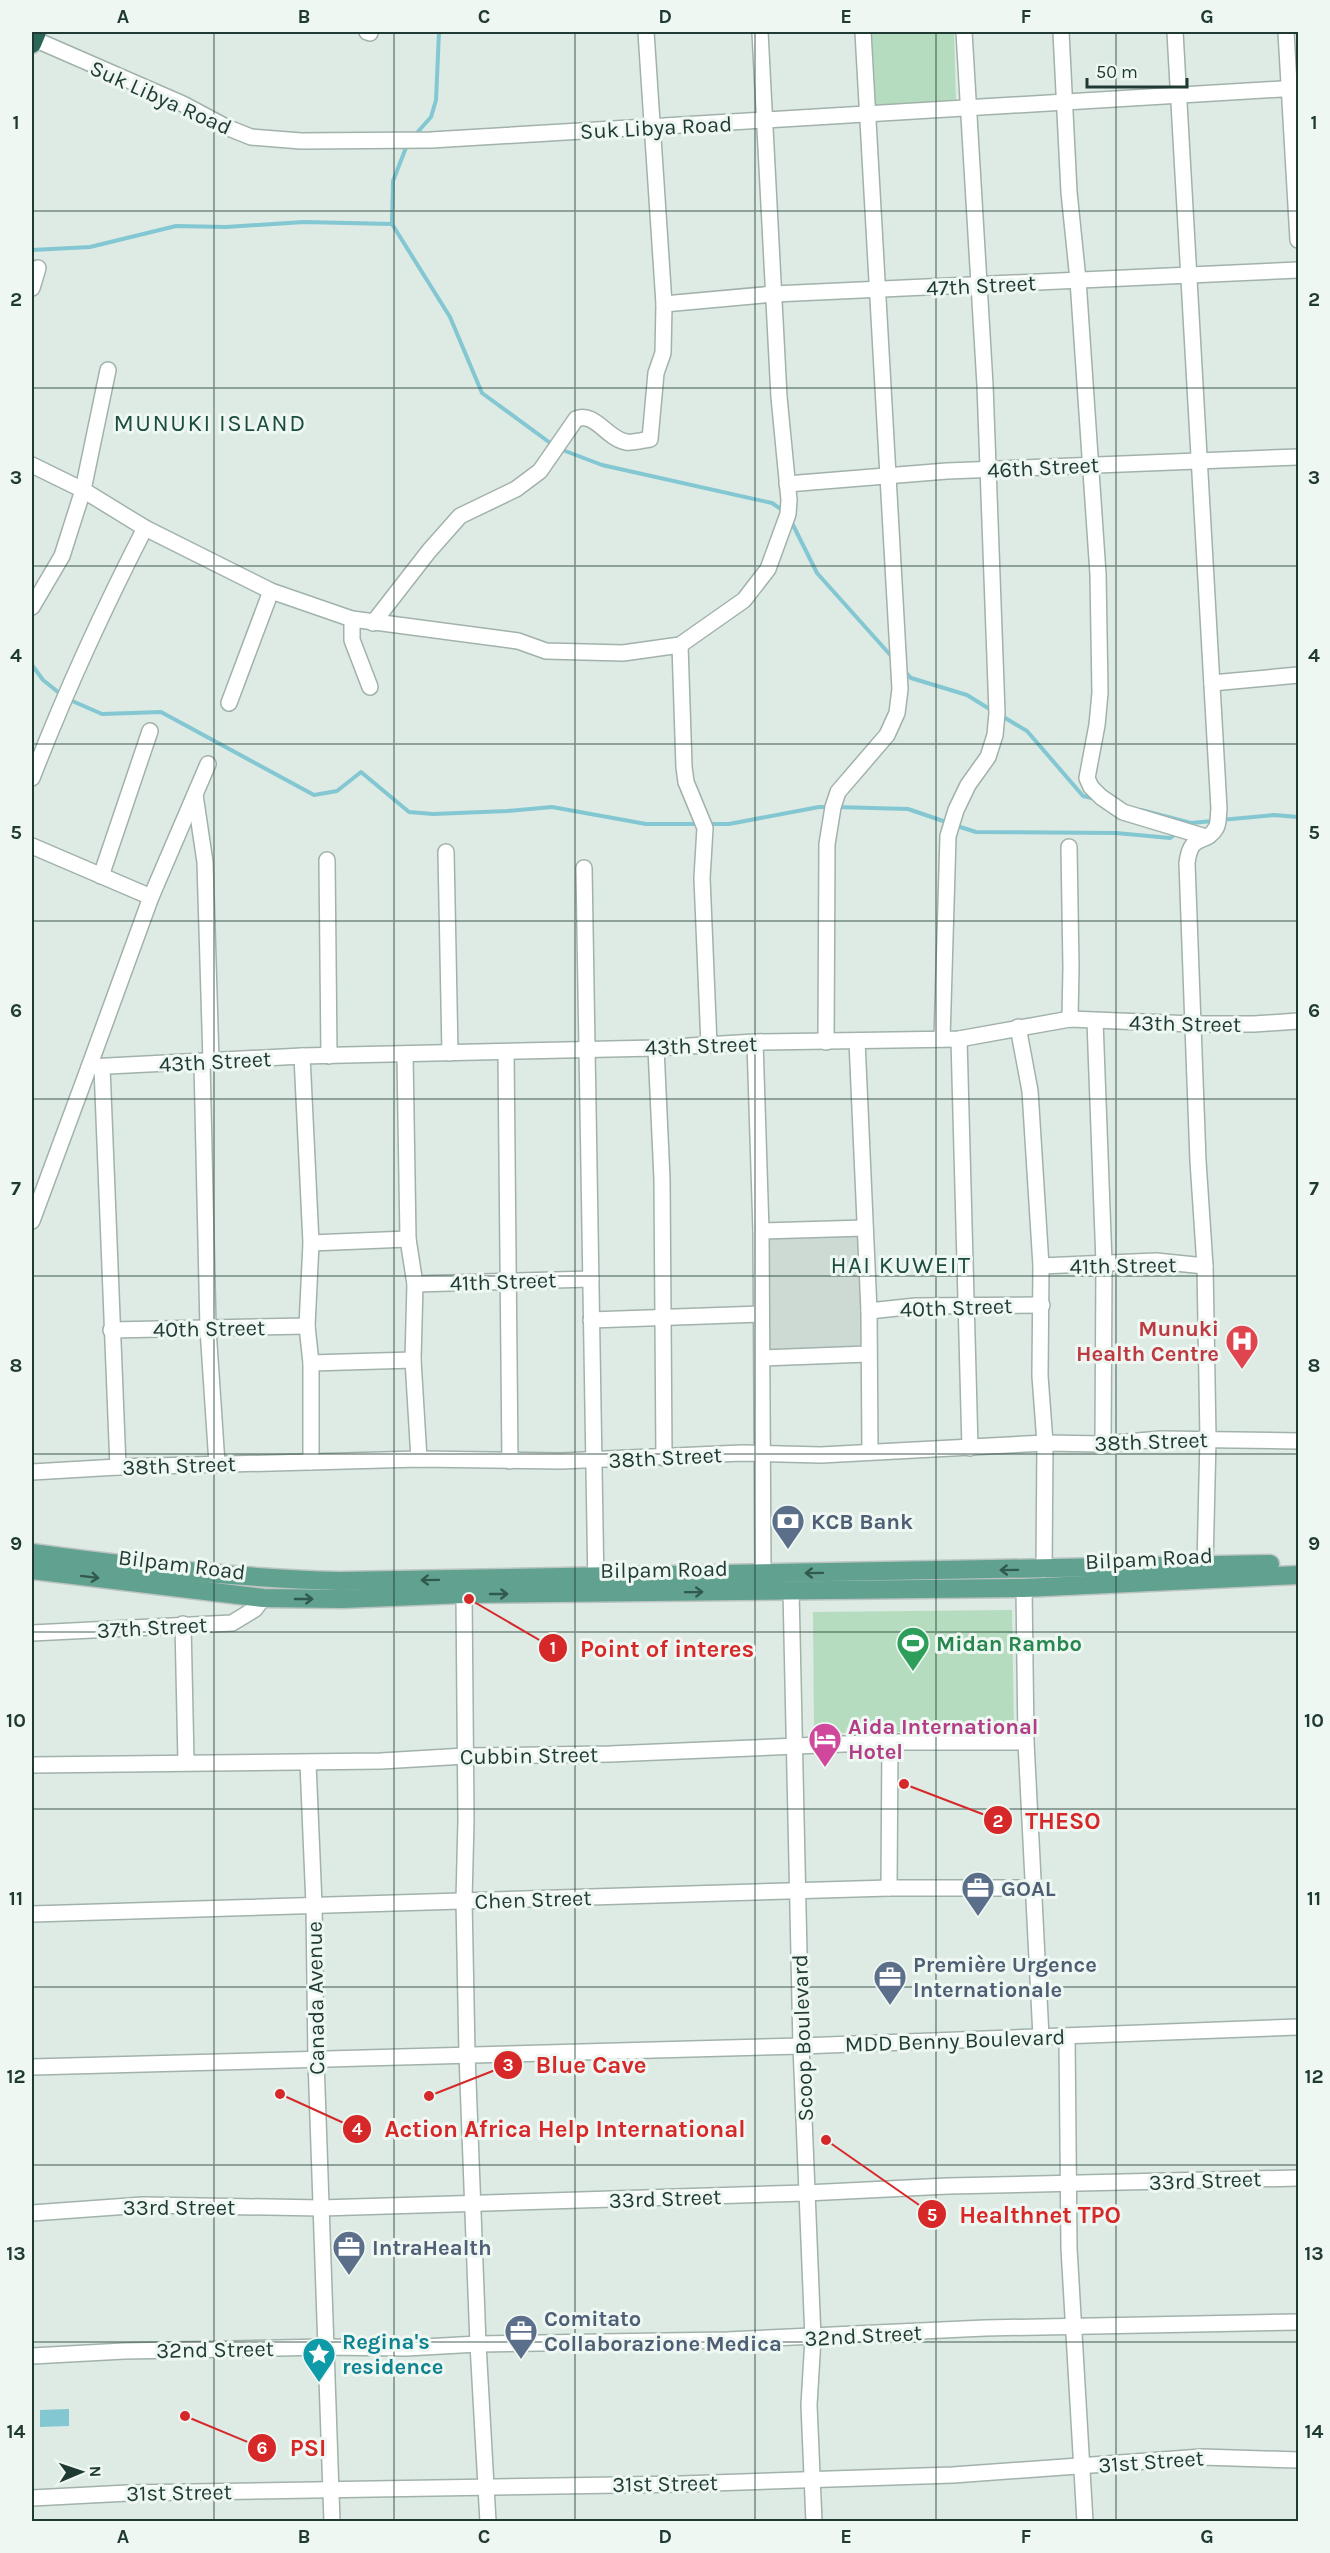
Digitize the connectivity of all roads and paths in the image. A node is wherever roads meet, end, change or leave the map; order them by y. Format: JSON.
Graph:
{"nodes":[{"id":1,"x":646,"y":32,"type":"edge"},
{"id":2,"x":760,"y":32,"type":"edge"},
{"id":3,"x":863,"y":32,"type":"edge"},
{"id":4,"x":964,"y":32,"type":"edge"},
{"id":5,"x":1061,"y":32,"type":"edge"},
{"id":6,"x":1175,"y":32,"type":"edge"},
{"id":7,"x":1286,"y":32,"type":"edge"},
{"id":8,"x":34,"y":38,"type":"edge"},
{"id":9,"x":1294,"y":89,"type":"edge"},
{"id":10,"x":1178,"y":96,"type":"junction"},
{"id":11,"x":1065,"y":102,"type":"junction"},
{"id":12,"x":968,"y":108,"type":"junction"},
{"id":13,"x":868,"y":114,"type":"junction"},
{"id":14,"x":765,"y":120,"type":"junction"},
{"id":15,"x":652,"y":127,"type":"junction"},
{"id":16,"x":1299,"y":240,"type":"edge"},
{"id":17,"x":38,"y":268,"type":"dead end"},
{"id":18,"x":1299,"y":270,"type":"edge"},
{"id":19,"x":1189,"y":275,"type":"junction"},
{"id":20,"x":1078,"y":280,"type":"junction"},
{"id":21,"x":978,"y":285,"type":"junction"},
{"id":22,"x":32,"y":288,"type":"edge"},
{"id":23,"x":877,"y":291,"type":"junction"},
{"id":24,"x":774,"y":294,"type":"junction"},
{"id":25,"x":664,"y":304,"type":"junction"},
{"id":26,"x":108,"y":370,"type":"dead end"},
{"id":27,"x":1299,"y":456,"type":"edge"},
{"id":28,"x":1199,"y":459,"type":"junction"},
{"id":29,"x":32,"y":465,"type":"edge"},
{"id":30,"x":1092,"y":465,"type":"junction"},
{"id":31,"x":989,"y":469,"type":"junction"},
{"id":32,"x":887,"y":475,"type":"junction"},
{"id":33,"x":788,"y":484,"type":"junction"},
{"id":34,"x":83,"y":490,"type":"junction"},
{"id":35,"x":145,"y":528,"type":"junction"},
{"id":36,"x":271,"y":591,"type":"junction"},
{"id":37,"x":32,"y":607,"type":"edge"},
{"id":38,"x":352,"y":619,"type":"junction"},
{"id":39,"x":373,"y":623,"type":"junction"},
{"id":40,"x":680,"y":645,"type":"junction"},
{"id":41,"x":1299,"y":675,"type":"edge"},
{"id":42,"x":1212,"y":683,"type":"junction"},
{"id":43,"x":370,"y":687,"type":"dead end"},
{"id":44,"x":229,"y":703,"type":"dead end"},
{"id":45,"x":150,"y":731,"type":"dead end"},
{"id":46,"x":208,"y":764,"type":"dead end"},
{"id":47,"x":32,"y":778,"type":"edge"},
{"id":48,"x":195,"y":795,"type":"junction"},
{"id":49,"x":1211,"y":832,"type":"junction"},
{"id":50,"x":32,"y":846,"type":"edge"},
{"id":51,"x":1069,"y":847,"type":"dead end"},
{"id":52,"x":446,"y":852,"type":"dead end"},
{"id":53,"x":327,"y":860,"type":"dead end"},
{"id":54,"x":584,"y":868,"type":"dead end"},
{"id":55,"x":101,"y":876,"type":"junction"},
{"id":56,"x":151,"y":897,"type":"junction"},
{"id":57,"x":1070,"y":1019,"type":"junction"},
{"id":58,"x":1095,"y":1021,"type":"junction"},
{"id":59,"x":1299,"y":1021,"type":"edge"},
{"id":60,"x":1193,"y":1023,"type":"junction"},
{"id":61,"x":1018,"y":1027,"type":"junction"},
{"id":62,"x":942,"y":1039,"type":"junction"},
{"id":63,"x":959,"y":1039,"type":"junction"},
{"id":64,"x":857,"y":1041,"type":"junction"},
{"id":65,"x":755,"y":1042,"type":"junction"},
{"id":66,"x":826,"y":1042,"type":"junction"},
{"id":67,"x":709,"y":1045,"type":"junction"},
{"id":68,"x":656,"y":1048,"type":"junction"},
{"id":69,"x":587,"y":1049,"type":"junction"},
{"id":70,"x":506,"y":1052,"type":"junction"},
{"id":71,"x":450,"y":1053,"type":"junction"},
{"id":72,"x":405,"y":1055,"type":"junction"},
{"id":73,"x":302,"y":1056,"type":"junction"},
{"id":74,"x":329,"y":1056,"type":"junction"},
{"id":75,"x":207,"y":1062,"type":"junction"},
{"id":76,"x":95,"y":1067,"type":"junction"},
{"id":77,"x":32,"y":1221,"type":"edge"},
{"id":78,"x":865,"y":1228,"type":"junction"},
{"id":79,"x":761,"y":1231,"type":"junction"},
{"id":80,"x":408,"y":1239,"type":"junction"},
{"id":81,"x":311,"y":1243,"type":"junction"},
{"id":82,"x":1104,"y":1263,"type":"junction"},
{"id":83,"x":1041,"y":1266,"type":"junction"},
{"id":84,"x":1205,"y":1266,"type":"junction"},
{"id":85,"x":591,"y":1279,"type":"junction"},
{"id":86,"x":507,"y":1281,"type":"junction"},
{"id":87,"x":415,"y":1284,"type":"junction"},
{"id":88,"x":1042,"y":1305,"type":"junction"},
{"id":89,"x":967,"y":1307,"type":"junction"},
{"id":90,"x":869,"y":1311,"type":"junction"},
{"id":91,"x":761,"y":1314,"type":"junction"},
{"id":92,"x":664,"y":1319,"type":"junction"},
{"id":93,"x":591,"y":1320,"type":"junction"},
{"id":94,"x":307,"y":1326,"type":"junction"},
{"id":95,"x":208,"y":1329,"type":"junction"},
{"id":96,"x":111,"y":1330,"type":"junction"},
{"id":97,"x":868,"y":1354,"type":"junction"},
{"id":98,"x":762,"y":1358,"type":"junction"},
{"id":99,"x":413,"y":1360,"type":"junction"},
{"id":100,"x":311,"y":1363,"type":"junction"},
{"id":101,"x":1208,"y":1438,"type":"junction"},
{"id":102,"x":1299,"y":1441,"type":"edge"},
{"id":103,"x":1045,"y":1443,"type":"junction"},
{"id":104,"x":1103,"y":1444,"type":"junction"},
{"id":105,"x":969,"y":1448,"type":"junction"},
{"id":106,"x":870,"y":1452,"type":"junction"},
{"id":107,"x":763,"y":1454,"type":"junction"},
{"id":108,"x":664,"y":1458,"type":"junction"},
{"id":109,"x":419,"y":1459,"type":"junction"},
{"id":110,"x":594,"y":1460,"type":"junction"},
{"id":111,"x":510,"y":1461,"type":"junction"},
{"id":112,"x":311,"y":1462,"type":"junction"},
{"id":113,"x":217,"y":1464,"type":"junction"},
{"id":114,"x":118,"y":1467,"type":"junction"},
{"id":115,"x":32,"y":1472,"type":"edge"},
{"id":116,"x":32,"y":1553,"type":"edge"},
{"id":117,"x":1299,"y":1563,"type":"edge"},
{"id":118,"x":1205,"y":1566,"type":"junction"},
{"id":119,"x":32,"y":1570,"type":"edge"},
{"id":120,"x":1044,"y":1570,"type":"junction"},
{"id":121,"x":763,"y":1573,"type":"junction"},
{"id":122,"x":1299,"y":1575,"type":"edge"},
{"id":123,"x":596,"y":1586,"type":"junction"},
{"id":124,"x":1024,"y":1588,"type":"junction"},
{"id":125,"x":791,"y":1590,"type":"junction"},
{"id":126,"x":464,"y":1594,"type":"junction"},
{"id":127,"x":263,"y":1598,"type":"junction"},
{"id":128,"x":183,"y":1624,"type":"junction"},
{"id":129,"x":32,"y":1633,"type":"edge"},
{"id":130,"x":890,"y":1742,"type":"junction"},
{"id":131,"x":1026,"y":1742,"type":"junction"},
{"id":132,"x":795,"y":1745,"type":"junction"},
{"id":133,"x":465,"y":1756,"type":"junction"},
{"id":134,"x":186,"y":1762,"type":"junction"},
{"id":135,"x":308,"y":1762,"type":"junction"},
{"id":136,"x":32,"y":1764,"type":"edge"},
{"id":137,"x":889,"y":1888,"type":"junction"},
{"id":138,"x":1035,"y":1888,"type":"junction"},
{"id":139,"x":798,"y":1891,"type":"junction"},
{"id":140,"x":464,"y":1900,"type":"junction"},
{"id":141,"x":314,"y":1905,"type":"junction"},
{"id":142,"x":32,"y":1914,"type":"edge"},
{"id":143,"x":1299,"y":2027,"type":"edge"},
{"id":144,"x":1067,"y":2036,"type":"junction"},
{"id":145,"x":1041,"y":2037,"type":"junction"},
{"id":146,"x":801,"y":2046,"type":"junction"},
{"id":147,"x":467,"y":2054,"type":"junction"},
{"id":148,"x":316,"y":2060,"type":"junction"},
{"id":149,"x":32,"y":2067,"type":"edge"},
{"id":150,"x":1299,"y":2178,"type":"edge"},
{"id":151,"x":1068,"y":2185,"type":"junction"},
{"id":152,"x":806,"y":2193,"type":"junction"},
{"id":153,"x":473,"y":2202,"type":"junction"},
{"id":154,"x":321,"y":2208,"type":"junction"},
{"id":155,"x":32,"y":2213,"type":"edge"},
{"id":156,"x":1299,"y":2322,"type":"edge"},
{"id":157,"x":1072,"y":2325,"type":"junction"},
{"id":158,"x":813,"y":2338,"type":"junction"},
{"id":159,"x":478,"y":2344,"type":"junction"},
{"id":160,"x":326,"y":2347,"type":"junction"},
{"id":161,"x":32,"y":2356,"type":"edge"},
{"id":162,"x":1299,"y":2460,"type":"edge"},
{"id":163,"x":1083,"y":2465,"type":"junction"},
{"id":164,"x":813,"y":2479,"type":"junction"},
{"id":165,"x":487,"y":2486,"type":"junction"},
{"id":166,"x":331,"y":2491,"type":"junction"},
{"id":167,"x":32,"y":2498,"type":"edge"},
{"id":168,"x":332,"y":2522,"type":"edge"},
{"id":169,"x":488,"y":2522,"type":"edge"},
{"id":170,"x":814,"y":2522,"type":"edge"},
{"id":171,"x":1085,"y":2522,"type":"edge"}],
"edges":[{"from":1,"to":15,"type":"street"},
{"from":2,"to":14,"type":"street"},
{"from":3,"to":13,"type":"street"},
{"from":4,"to":12,"type":"street"},
{"from":5,"to":11,"type":"street"},
{"from":6,"to":10,"type":"street"},
{"from":7,"to":9,"type":"street"},
{"from":8,"to":15,"type":"street","name":"Suk Libya Road"},
{"from":9,"to":10,"type":"street","name":"Suk Libya Road"},
{"from":9,"to":16,"type":"street"},
{"from":10,"to":11,"type":"street","name":"Suk Libya Road"},
{"from":10,"to":19,"type":"street"},
{"from":11,"to":12,"type":"street","name":"Suk Libya Road"},
{"from":11,"to":20,"type":"street"},
{"from":12,"to":13,"type":"street","name":"Suk Libya Road"},
{"from":12,"to":21,"type":"street"},
{"from":13,"to":14,"type":"street","name":"Suk Libya Road"},
{"from":13,"to":23,"type":"street"},
{"from":14,"to":15,"type":"street","name":"Suk Libya Road"},
{"from":14,"to":24,"type":"street"},
{"from":15,"to":25,"type":"street"},
{"from":17,"to":22,"type":"street"},
{"from":18,"to":19,"type":"street","name":"47th Street"},
{"from":19,"to":20,"type":"street","name":"47th Street"},
{"from":19,"to":28,"type":"street"},
{"from":20,"to":21,"type":"street","name":"47th Street"},
{"from":20,"to":30,"type":"street"},
{"from":21,"to":23,"type":"street","name":"47th Street"},
{"from":21,"to":31,"type":"street"},
{"from":23,"to":24,"type":"street","name":"47th Street"},
{"from":23,"to":32,"type":"street"},
{"from":24,"to":25,"type":"street","name":"47th Street"},
{"from":24,"to":33,"type":"street"},
{"from":25,"to":39,"type":"street"},
{"from":26,"to":34,"type":"street"},
{"from":27,"to":28,"type":"street","name":"46th Street"},
{"from":28,"to":30,"type":"street","name":"46th Street"},
{"from":28,"to":42,"type":"street"},
{"from":29,"to":34,"type":"street"},
{"from":30,"to":31,"type":"street","name":"46th Street"},
{"from":30,"to":49,"type":"street"},
{"from":31,"to":32,"type":"street","name":"46th Street"},
{"from":31,"to":62,"type":"street"},
{"from":32,"to":33,"type":"street","name":"46th Street"},
{"from":32,"to":66,"type":"street"},
{"from":33,"to":40,"type":"street"},
{"from":34,"to":35,"type":"street"},
{"from":34,"to":37,"type":"street"},
{"from":35,"to":36,"type":"street"},
{"from":35,"to":47,"type":"street"},
{"from":36,"to":38,"type":"street"},
{"from":36,"to":44,"type":"street"},
{"from":38,"to":39,"type":"street"},
{"from":38,"to":43,"type":"street"},
{"from":39,"to":40,"type":"street"},
{"from":40,"to":67,"type":"street"},
{"from":41,"to":42,"type":"street"},
{"from":42,"to":49,"type":"street"},
{"from":45,"to":55,"type":"street"},
{"from":46,"to":48,"type":"street"},
{"from":48,"to":56,"type":"street"},
{"from":48,"to":75,"type":"street"},
{"from":49,"to":60,"type":"street"},
{"from":50,"to":55,"type":"street"},
{"from":51,"to":57,"type":"street"},
{"from":52,"to":71,"type":"street"},
{"from":53,"to":74,"type":"street"},
{"from":54,"to":69,"type":"street"},
{"from":55,"to":56,"type":"street"},
{"from":56,"to":76,"type":"street"},
{"from":57,"to":58,"type":"street","name":"43th Street"},
{"from":57,"to":61,"type":"street","name":"43th Street"},
{"from":58,"to":60,"type":"street","name":"43th Street"},
{"from":58,"to":82,"type":"street"},
{"from":59,"to":60,"type":"street","name":"43th Street"},
{"from":60,"to":84,"type":"street"},
{"from":61,"to":63,"type":"street","name":"43th Street"},
{"from":61,"to":83,"type":"street"},
{"from":62,"to":63,"type":"street","name":"43th Street"},
{"from":62,"to":64,"type":"street","name":"43th Street"},
{"from":63,"to":89,"type":"street"},
{"from":64,"to":66,"type":"street","name":"43th Street"},
{"from":64,"to":78,"type":"street"},
{"from":65,"to":66,"type":"street","name":"43th Street"},
{"from":65,"to":67,"type":"street","name":"43th Street"},
{"from":65,"to":79,"type":"street"},
{"from":67,"to":68,"type":"street","name":"43th Street"},
{"from":68,"to":69,"type":"street","name":"43th Street"},
{"from":68,"to":92,"type":"street"},
{"from":69,"to":70,"type":"street","name":"43th Street"},
{"from":69,"to":85,"type":"street"},
{"from":70,"to":71,"type":"street","name":"43th Street"},
{"from":70,"to":86,"type":"street"},
{"from":71,"to":72,"type":"street","name":"43th Street"},
{"from":72,"to":74,"type":"street","name":"43th Street"},
{"from":72,"to":80,"type":"street"},
{"from":73,"to":74,"type":"street","name":"43th Street"},
{"from":73,"to":75,"type":"street","name":"43th Street"},
{"from":73,"to":81,"type":"street"},
{"from":75,"to":76,"type":"street","name":"43th Street"},
{"from":75,"to":95,"type":"street"},
{"from":76,"to":77,"type":"street"},
{"from":76,"to":96,"type":"street"},
{"from":78,"to":79,"type":"street"},
{"from":78,"to":90,"type":"street"},
{"from":79,"to":91,"type":"street"},
{"from":80,"to":81,"type":"street"},
{"from":80,"to":87,"type":"street"},
{"from":81,"to":94,"type":"street"},
{"from":82,"to":83,"type":"street","name":"41th Street"},
{"from":82,"to":84,"type":"street","name":"41th Street"},
{"from":82,"to":104,"type":"street"},
{"from":83,"to":88,"type":"street"},
{"from":84,"to":101,"type":"street"},
{"from":85,"to":86,"type":"street","name":"41th Street"},
{"from":85,"to":93,"type":"street"},
{"from":86,"to":87,"type":"street","name":"41th Street"},
{"from":86,"to":111,"type":"street"},
{"from":87,"to":99,"type":"street"},
{"from":88,"to":89,"type":"street","name":"40th Street"},
{"from":88,"to":103,"type":"street"},
{"from":89,"to":90,"type":"street","name":"40th Street"},
{"from":89,"to":105,"type":"street"},
{"from":90,"to":97,"type":"street"},
{"from":91,"to":92,"type":"street"},
{"from":91,"to":98,"type":"street"},
{"from":92,"to":93,"type":"street"},
{"from":92,"to":108,"type":"street"},
{"from":93,"to":110,"type":"street"},
{"from":94,"to":95,"type":"street","name":"40th Street"},
{"from":94,"to":100,"type":"street"},
{"from":95,"to":96,"type":"street","name":"40th Street"},
{"from":95,"to":113,"type":"street"},
{"from":96,"to":114,"type":"street"},
{"from":97,"to":98,"type":"street"},
{"from":97,"to":106,"type":"street"},
{"from":98,"to":107,"type":"street"},
{"from":99,"to":100,"type":"street"},
{"from":99,"to":109,"type":"street"},
{"from":100,"to":112,"type":"street"},
{"from":101,"to":102,"type":"street","name":"38th Street"},
{"from":101,"to":104,"type":"street","name":"38th Street"},
{"from":101,"to":118,"type":"street"},
{"from":103,"to":104,"type":"street","name":"38th Street"},
{"from":103,"to":105,"type":"street","name":"38th Street"},
{"from":103,"to":120,"type":"street"},
{"from":105,"to":106,"type":"street","name":"38th Street"},
{"from":106,"to":107,"type":"street","name":"38th Street"},
{"from":107,"to":108,"type":"street","name":"38th Street"},
{"from":107,"to":121,"type":"street"},
{"from":108,"to":110,"type":"street","name":"38th Street"},
{"from":109,"to":111,"type":"street","name":"38th Street"},
{"from":109,"to":112,"type":"street","name":"38th Street"},
{"from":110,"to":111,"type":"street","name":"38th Street"},
{"from":110,"to":123,"type":"street"},
{"from":112,"to":113,"type":"street","name":"38th Street"},
{"from":113,"to":114,"type":"street","name":"38th Street"},
{"from":114,"to":115,"type":"street","name":"38th Street"},
{"from":123,"to":116,"type":"main road","name":"Bilpam Road","one_way":true},
{"from":117,"to":118,"type":"main road","name":"Bilpam Road"},
{"from":118,"to":120,"type":"main road","name":"Bilpam Road"},
{"from":119,"to":127,"type":"main road","name":"Bilpam Road","one_way":true},
{"from":120,"to":121,"type":"main road","name":"Bilpam Road","one_way":true},
{"from":121,"to":123,"type":"main road","name":"Bilpam Road"},
{"from":122,"to":124,"type":"main road","name":"Bilpam Road"},
{"from":123,"to":125,"type":"main road","name":"Bilpam Road","one_way":true},
{"from":126,"to":123,"type":"main road","name":"Bilpam Road","one_way":true},
{"from":124,"to":125,"type":"main road","name":"Bilpam Road"},
{"from":124,"to":131,"type":"street"},
{"from":125,"to":132,"type":"street","name":"Scoop Boulevard"},
{"from":127,"to":126,"type":"main road","name":"Bilpam Road","one_way":true},
{"from":126,"to":133,"type":"street"},
{"from":127,"to":128,"type":"street","name":"37th Street"},
{"from":128,"to":129,"type":"street","name":"37th Street"},
{"from":128,"to":134,"type":"street"},
{"from":130,"to":131,"type":"street","name":"Cubbin Street"},
{"from":130,"to":132,"type":"street","name":"Cubbin Street"},
{"from":130,"to":137,"type":"street"},
{"from":131,"to":138,"type":"street"},
{"from":132,"to":133,"type":"street","name":"Cubbin Street"},
{"from":132,"to":139,"type":"street","name":"Scoop Boulevard"},
{"from":133,"to":135,"type":"street","name":"Cubbin Street"},
{"from":133,"to":140,"type":"street"},
{"from":134,"to":135,"type":"street","name":"Cubbin Street"},
{"from":134,"to":136,"type":"street","name":"Cubbin Street"},
{"from":135,"to":141,"type":"street","name":"Canada Avenue"},
{"from":137,"to":138,"type":"street","name":"Chen Street"},
{"from":137,"to":139,"type":"street","name":"Chen Street"},
{"from":138,"to":145,"type":"street"},
{"from":139,"to":140,"type":"street","name":"Chen Street"},
{"from":139,"to":146,"type":"street","name":"Scoop Boulevard"},
{"from":140,"to":141,"type":"street","name":"Chen Street"},
{"from":140,"to":147,"type":"street"},
{"from":141,"to":142,"type":"street","name":"Chen Street"},
{"from":141,"to":148,"type":"street","name":"Canada Avenue"},
{"from":143,"to":144,"type":"street","name":"MDD Benny Boulevard"},
{"from":144,"to":145,"type":"street","name":"MDD Benny Boulevard"},
{"from":144,"to":151,"type":"street"},
{"from":145,"to":146,"type":"street","name":"MDD Benny Boulevard"},
{"from":146,"to":147,"type":"street","name":"MDD Benny Boulevard"},
{"from":146,"to":152,"type":"street","name":"Scoop Boulevard"},
{"from":147,"to":148,"type":"street","name":"MDD Benny Boulevard"},
{"from":147,"to":153,"type":"street"},
{"from":148,"to":149,"type":"street","name":"MDD Benny Boulevard"},
{"from":148,"to":154,"type":"street","name":"Canada Avenue"},
{"from":150,"to":151,"type":"street","name":"33rd Street"},
{"from":151,"to":152,"type":"street","name":"33rd Street"},
{"from":151,"to":157,"type":"street"},
{"from":152,"to":153,"type":"street","name":"33rd Street"},
{"from":152,"to":158,"type":"street","name":"Scoop Boulevard"},
{"from":153,"to":154,"type":"street","name":"33rd Street"},
{"from":153,"to":159,"type":"street"},
{"from":154,"to":155,"type":"street","name":"33rd Street"},
{"from":154,"to":160,"type":"street","name":"Canada Avenue"},
{"from":156,"to":157,"type":"street","name":"32nd Street"},
{"from":157,"to":158,"type":"street","name":"32nd Street"},
{"from":157,"to":163,"type":"street"},
{"from":158,"to":159,"type":"street","name":"32nd Street"},
{"from":158,"to":164,"type":"street","name":"Scoop Boulevard"},
{"from":159,"to":160,"type":"street","name":"32nd Street"},
{"from":159,"to":165,"type":"street"},
{"from":160,"to":161,"type":"street","name":"32nd Street"},
{"from":160,"to":166,"type":"street","name":"Canada Avenue"},
{"from":162,"to":163,"type":"street","name":"31st Street"},
{"from":163,"to":164,"type":"street","name":"31st Street"},
{"from":163,"to":171,"type":"street"},
{"from":164,"to":165,"type":"street","name":"31st Street"},
{"from":164,"to":170,"type":"street","name":"Scoop Boulevard"},
{"from":165,"to":166,"type":"street","name":"31st Street"},
{"from":165,"to":169,"type":"street"},
{"from":166,"to":167,"type":"street","name":"31st Street"},
{"from":166,"to":168,"type":"street","name":"Canada Avenue"}]}
